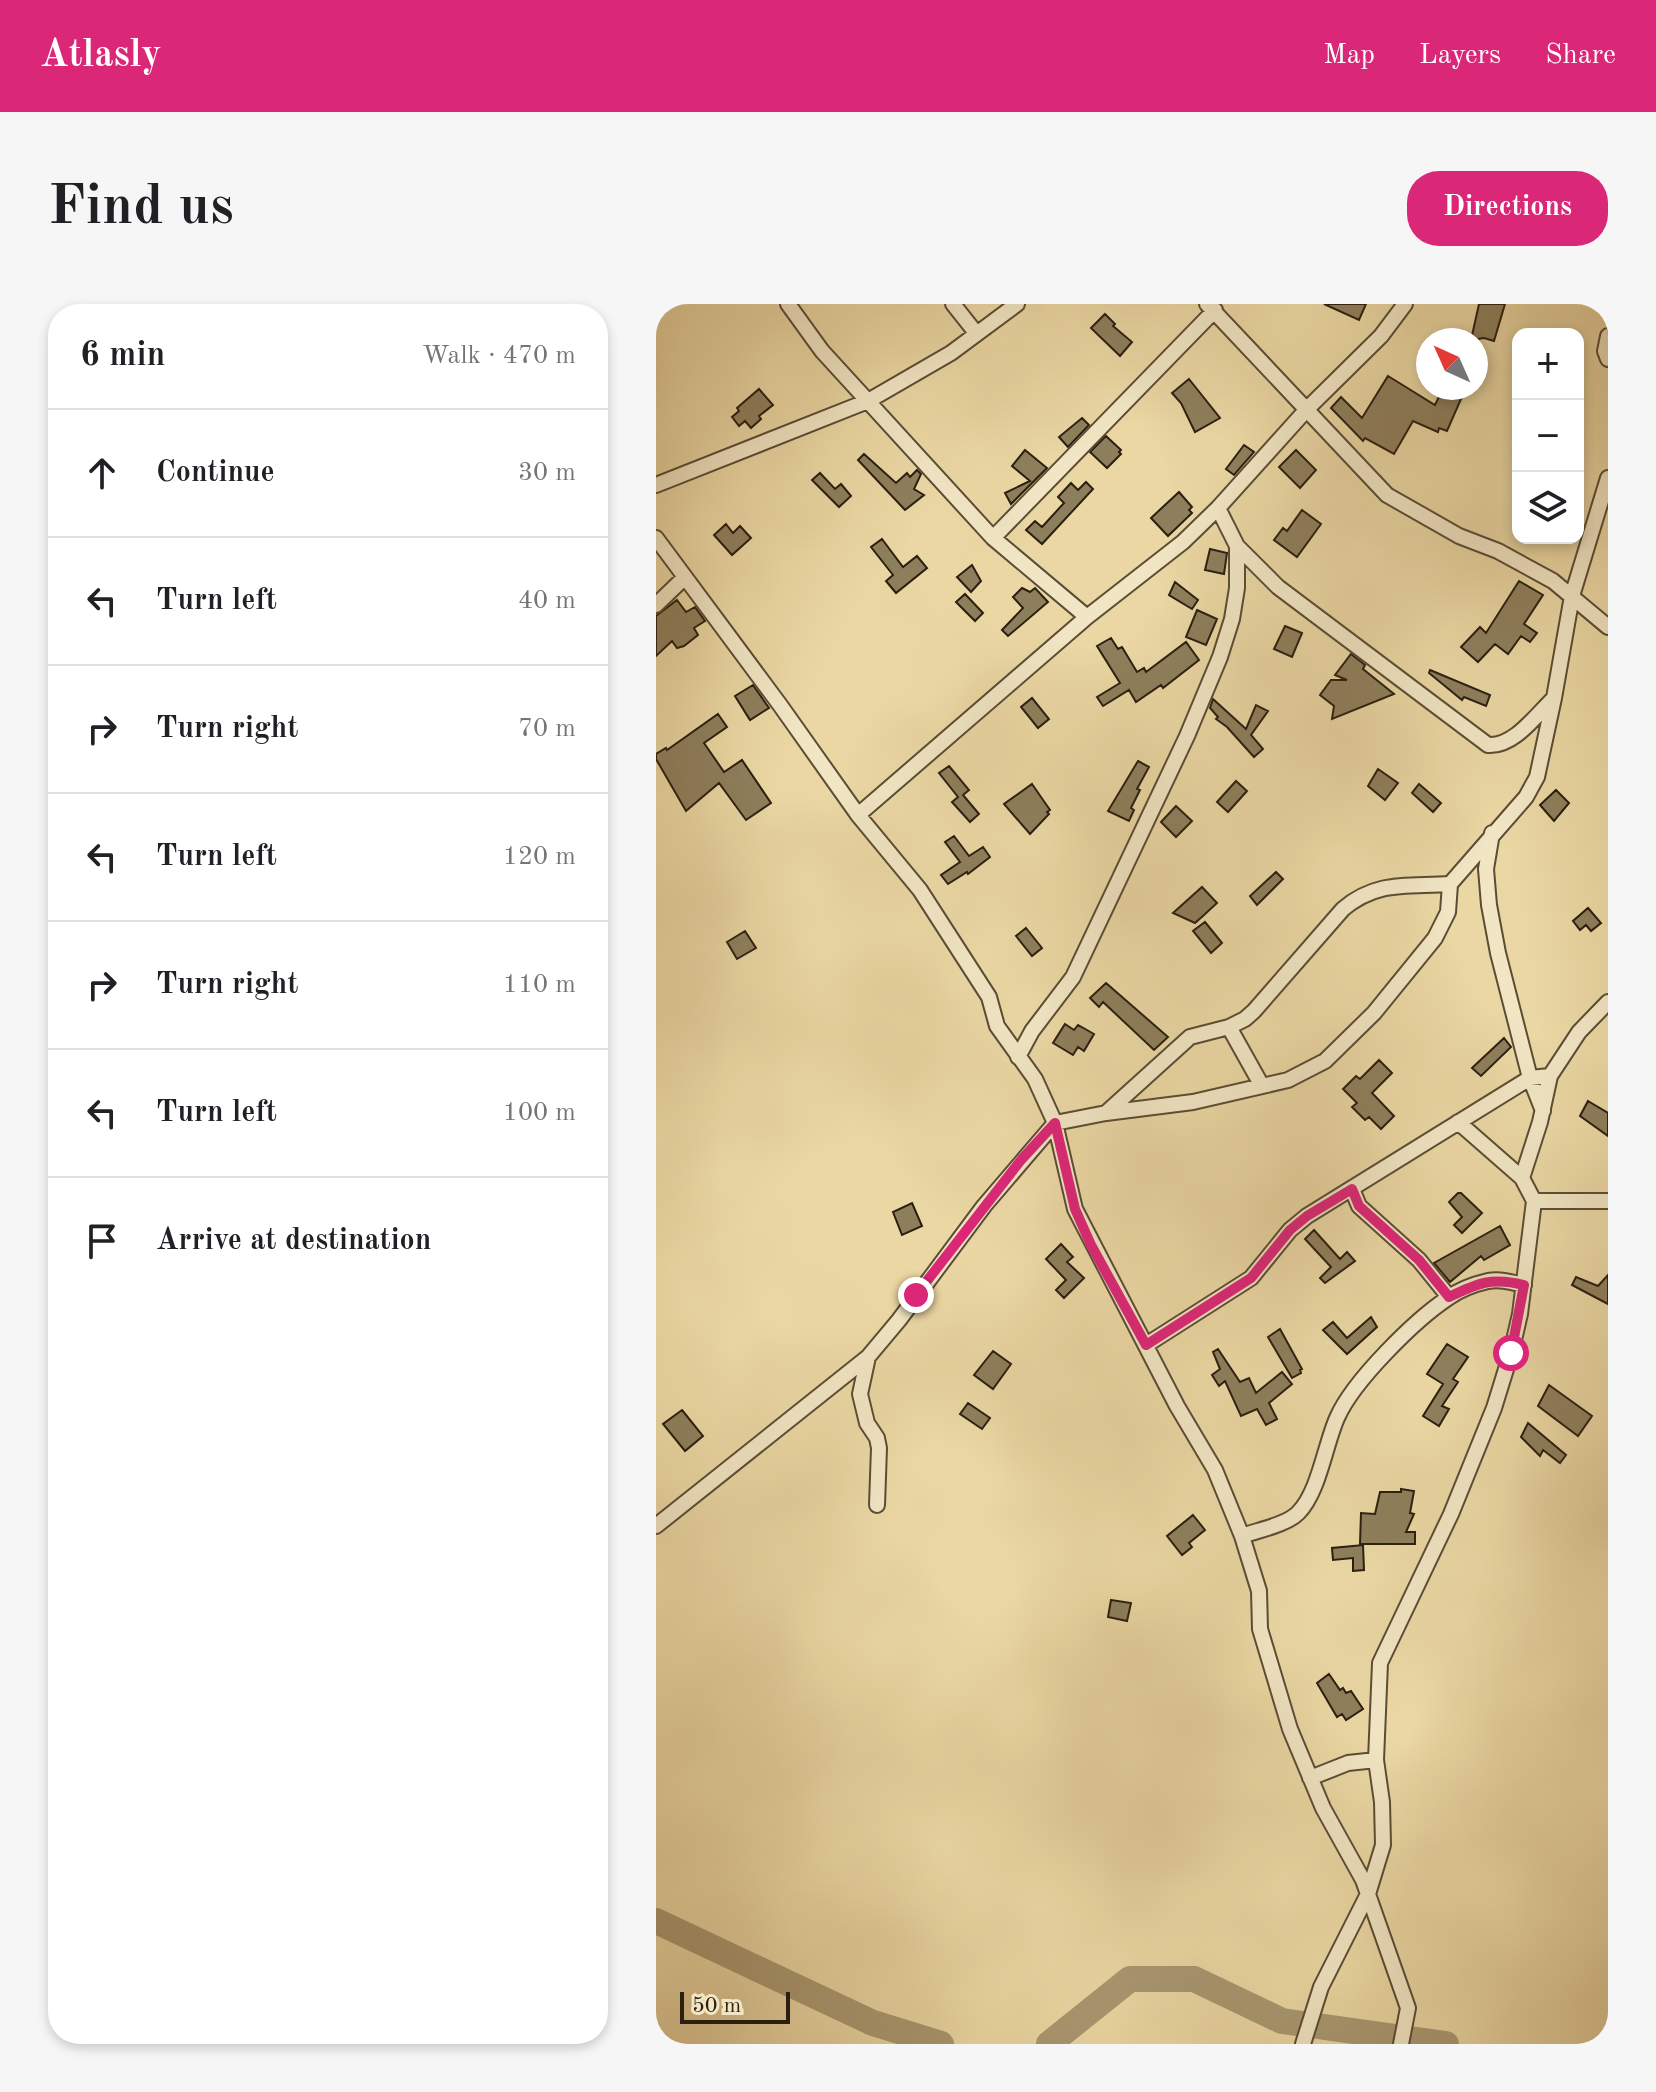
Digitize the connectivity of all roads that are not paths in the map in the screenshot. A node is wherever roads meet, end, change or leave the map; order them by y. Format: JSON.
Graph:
{"nodes":[{"id":1,"x":788,"y":304,"type":"edge"},
{"id":2,"x":953,"y":304,"type":"edge"},
{"id":3,"x":1017,"y":304,"type":"edge"},
{"id":4,"x":1405,"y":304,"type":"edge"},
{"id":5,"x":1211,"y":307,"type":"edge"},
{"id":6,"x":976,"y":333,"type":"junction"},
{"id":7,"x":1608,"y":336,"type":"edge"},
{"id":8,"x":1608,"y":359,"type":"edge"},
{"id":9,"x":868,"y":401,"type":"junction"},
{"id":10,"x":1308,"y":408,"type":"junction"},
{"id":11,"x":1608,"y":478,"type":"edge"},
{"id":12,"x":656,"y":485,"type":"edge"},
{"id":13,"x":1218,"y":508,"type":"junction"},
{"id":14,"x":656,"y":538,"type":"edge"},
{"id":15,"x":993,"y":538,"type":"junction"},
{"id":16,"x":1237,"y":546,"type":"junction"},
{"id":17,"x":684,"y":578,"type":"junction"},
{"id":18,"x":1572,"y":596,"type":"junction"},
{"id":19,"x":656,"y":605,"type":"edge"},
{"id":20,"x":1087,"y":617,"type":"junction"},
{"id":21,"x":1608,"y":627,"type":"edge"},
{"id":22,"x":1554,"y":698,"type":"junction"},
{"id":23,"x":858,"y":815,"type":"junction"},
{"id":24,"x":1493,"y":833,"type":"junction"},
{"id":25,"x":1450,"y":884,"type":"junction"},
{"id":26,"x":1608,"y":1002,"type":"edge"},
{"id":27,"x":1229,"y":1027,"type":"junction"},
{"id":28,"x":1018,"y":1057,"type":"junction"},
{"id":29,"x":1550,"y":1076,"type":"junction"},
{"id":30,"x":1530,"y":1078,"type":"junction"},
{"id":31,"x":1262,"y":1086,"type":"junction"},
{"id":32,"x":1543,"y":1111,"type":"junction"},
{"id":33,"x":1106,"y":1113,"type":"junction"},
{"id":34,"x":1458,"y":1122,"type":"junction"},
{"id":35,"x":1055,"y":1123,"type":"junction"},
{"id":36,"x":1522,"y":1178,"type":"junction"},
{"id":37,"x":1352,"y":1189,"type":"junction"},
{"id":38,"x":1534,"y":1201,"type":"junction"},
{"id":39,"x":1608,"y":1201,"type":"edge"},
{"id":40,"x":1524,"y":1285,"type":"junction"},
{"id":41,"x":1449,"y":1297,"type":"junction"},
{"id":42,"x":1146,"y":1345,"type":"junction"},
{"id":43,"x":868,"y":1357,"type":"junction"},
{"id":44,"x":877,"y":1505,"type":"dead end"},
{"id":45,"x":656,"y":1526,"type":"edge"},
{"id":46,"x":1242,"y":1536,"type":"junction"},
{"id":47,"x":1376,"y":1760,"type":"junction"},
{"id":48,"x":1310,"y":1778,"type":"junction"},
{"id":49,"x":1368,"y":1894,"type":"junction"},
{"id":50,"x":1303,"y":2044,"type":"edge"},
{"id":51,"x":1401,"y":2044,"type":"edge"}],
"edges":[{"from":1,"to":9,"type":"street"},
{"from":2,"to":6,"type":"street"},
{"from":3,"to":6,"type":"street"},
{"from":4,"to":10,"type":"street"},
{"from":5,"to":10,"type":"street"},
{"from":5,"to":15,"type":"street"},
{"from":6,"to":9,"type":"street"},
{"from":7,"to":8,"type":"street"},
{"from":9,"to":12,"type":"street"},
{"from":9,"to":15,"type":"street"},
{"from":10,"to":13,"type":"street"},
{"from":10,"to":18,"type":"street"},
{"from":11,"to":18,"type":"street"},
{"from":13,"to":16,"type":"street"},
{"from":13,"to":20,"type":"street"},
{"from":14,"to":17,"type":"street"},
{"from":15,"to":20,"type":"street"},
{"from":16,"to":22,"type":"street"},
{"from":16,"to":28,"type":"street"},
{"from":17,"to":19,"type":"street"},
{"from":17,"to":23,"type":"street"},
{"from":18,"to":21,"type":"street"},
{"from":18,"to":22,"type":"street"},
{"from":20,"to":23,"type":"street"},
{"from":22,"to":24,"type":"street"},
{"from":23,"to":28,"type":"street"},
{"from":24,"to":25,"type":"street"},
{"from":24,"to":30,"type":"street"},
{"from":25,"to":27,"type":"street"},
{"from":25,"to":31,"type":"street"},
{"from":26,"to":29,"type":"street"},
{"from":27,"to":31,"type":"street"},
{"from":27,"to":33,"type":"street"},
{"from":28,"to":35,"type":"street"},
{"from":29,"to":30,"type":"street"},
{"from":29,"to":32,"type":"street"},
{"from":30,"to":32,"type":"street"},
{"from":30,"to":34,"type":"street"},
{"from":31,"to":33,"type":"street"},
{"from":32,"to":36,"type":"street"},
{"from":33,"to":35,"type":"street"},
{"from":34,"to":36,"type":"street"},
{"from":34,"to":37,"type":"street"},
{"from":35,"to":42,"type":"street"},
{"from":35,"to":43,"type":"street"},
{"from":36,"to":38,"type":"street"},
{"from":37,"to":41,"type":"street"},
{"from":37,"to":42,"type":"street"},
{"from":38,"to":39,"type":"street"},
{"from":38,"to":40,"type":"street"},
{"from":40,"to":41,"type":"street"},
{"from":40,"to":47,"type":"street"},
{"from":41,"to":46,"type":"street"},
{"from":42,"to":46,"type":"street"},
{"from":43,"to":44,"type":"street"},
{"from":43,"to":45,"type":"street"},
{"from":46,"to":48,"type":"street"},
{"from":47,"to":48,"type":"street"},
{"from":47,"to":49,"type":"street"},
{"from":48,"to":49,"type":"street"},
{"from":49,"to":50,"type":"street"},
{"from":49,"to":51,"type":"street"}]}
